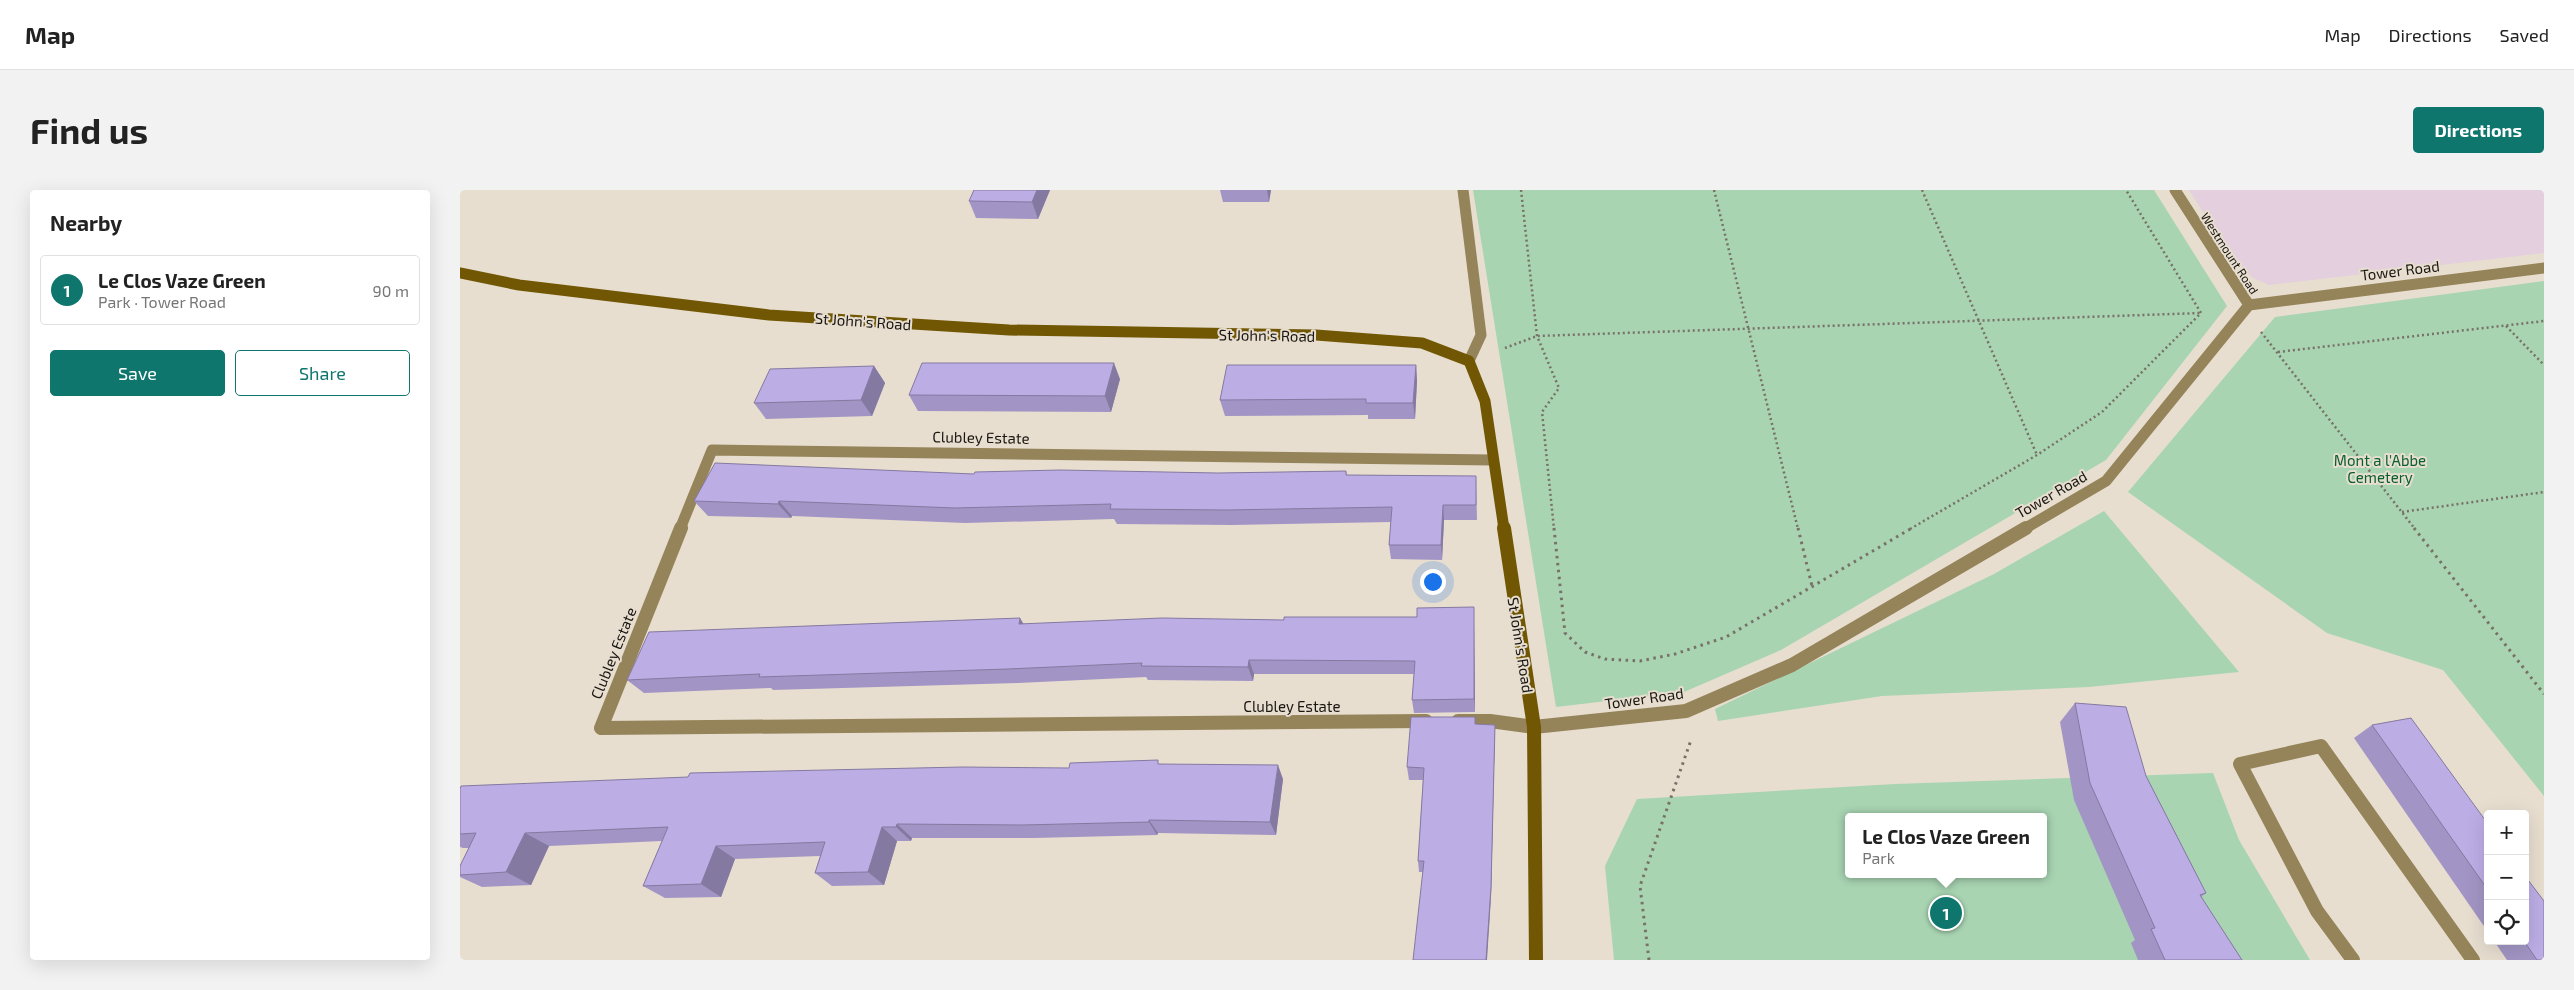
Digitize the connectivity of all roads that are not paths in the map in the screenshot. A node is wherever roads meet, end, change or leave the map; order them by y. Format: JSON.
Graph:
{"nodes":[{"id":1,"x":1463,"y":190,"type":"edge"},
{"id":2,"x":2175,"y":190,"type":"edge"},
{"id":3,"x":2544,"y":268,"type":"edge"},
{"id":4,"x":460,"y":273,"type":"edge"},
{"id":5,"x":2248,"y":305,"type":"junction"},
{"id":6,"x":1469,"y":361,"type":"junction"},
{"id":7,"x":1493,"y":460,"type":"junction"},
{"id":8,"x":1534,"y":727,"type":"junction"},
{"id":9,"x":1536,"y":960,"type":"edge"},
{"id":10,"x":2353,"y":960,"type":"edge"},
{"id":11,"x":2473,"y":960,"type":"edge"}],
"edges":[{"from":1,"to":6,"type":"street"},
{"from":2,"to":5,"type":"street","name":"Westmount Road"},
{"from":3,"to":5,"type":"street","name":"Tower Road"},
{"from":4,"to":6,"type":"main road","name":"St John's Road"},
{"from":5,"to":8,"type":"street","name":"Tower Road"},
{"from":6,"to":7,"type":"main road","name":"St John's Road"},
{"from":7,"to":8,"type":"main road","name":"St John's Road"},
{"from":7,"to":8,"type":"street","name":"Clubley Estate"},
{"from":8,"to":9,"type":"main road","name":"St John's Road"},
{"from":10,"to":11,"type":"street"}]}
